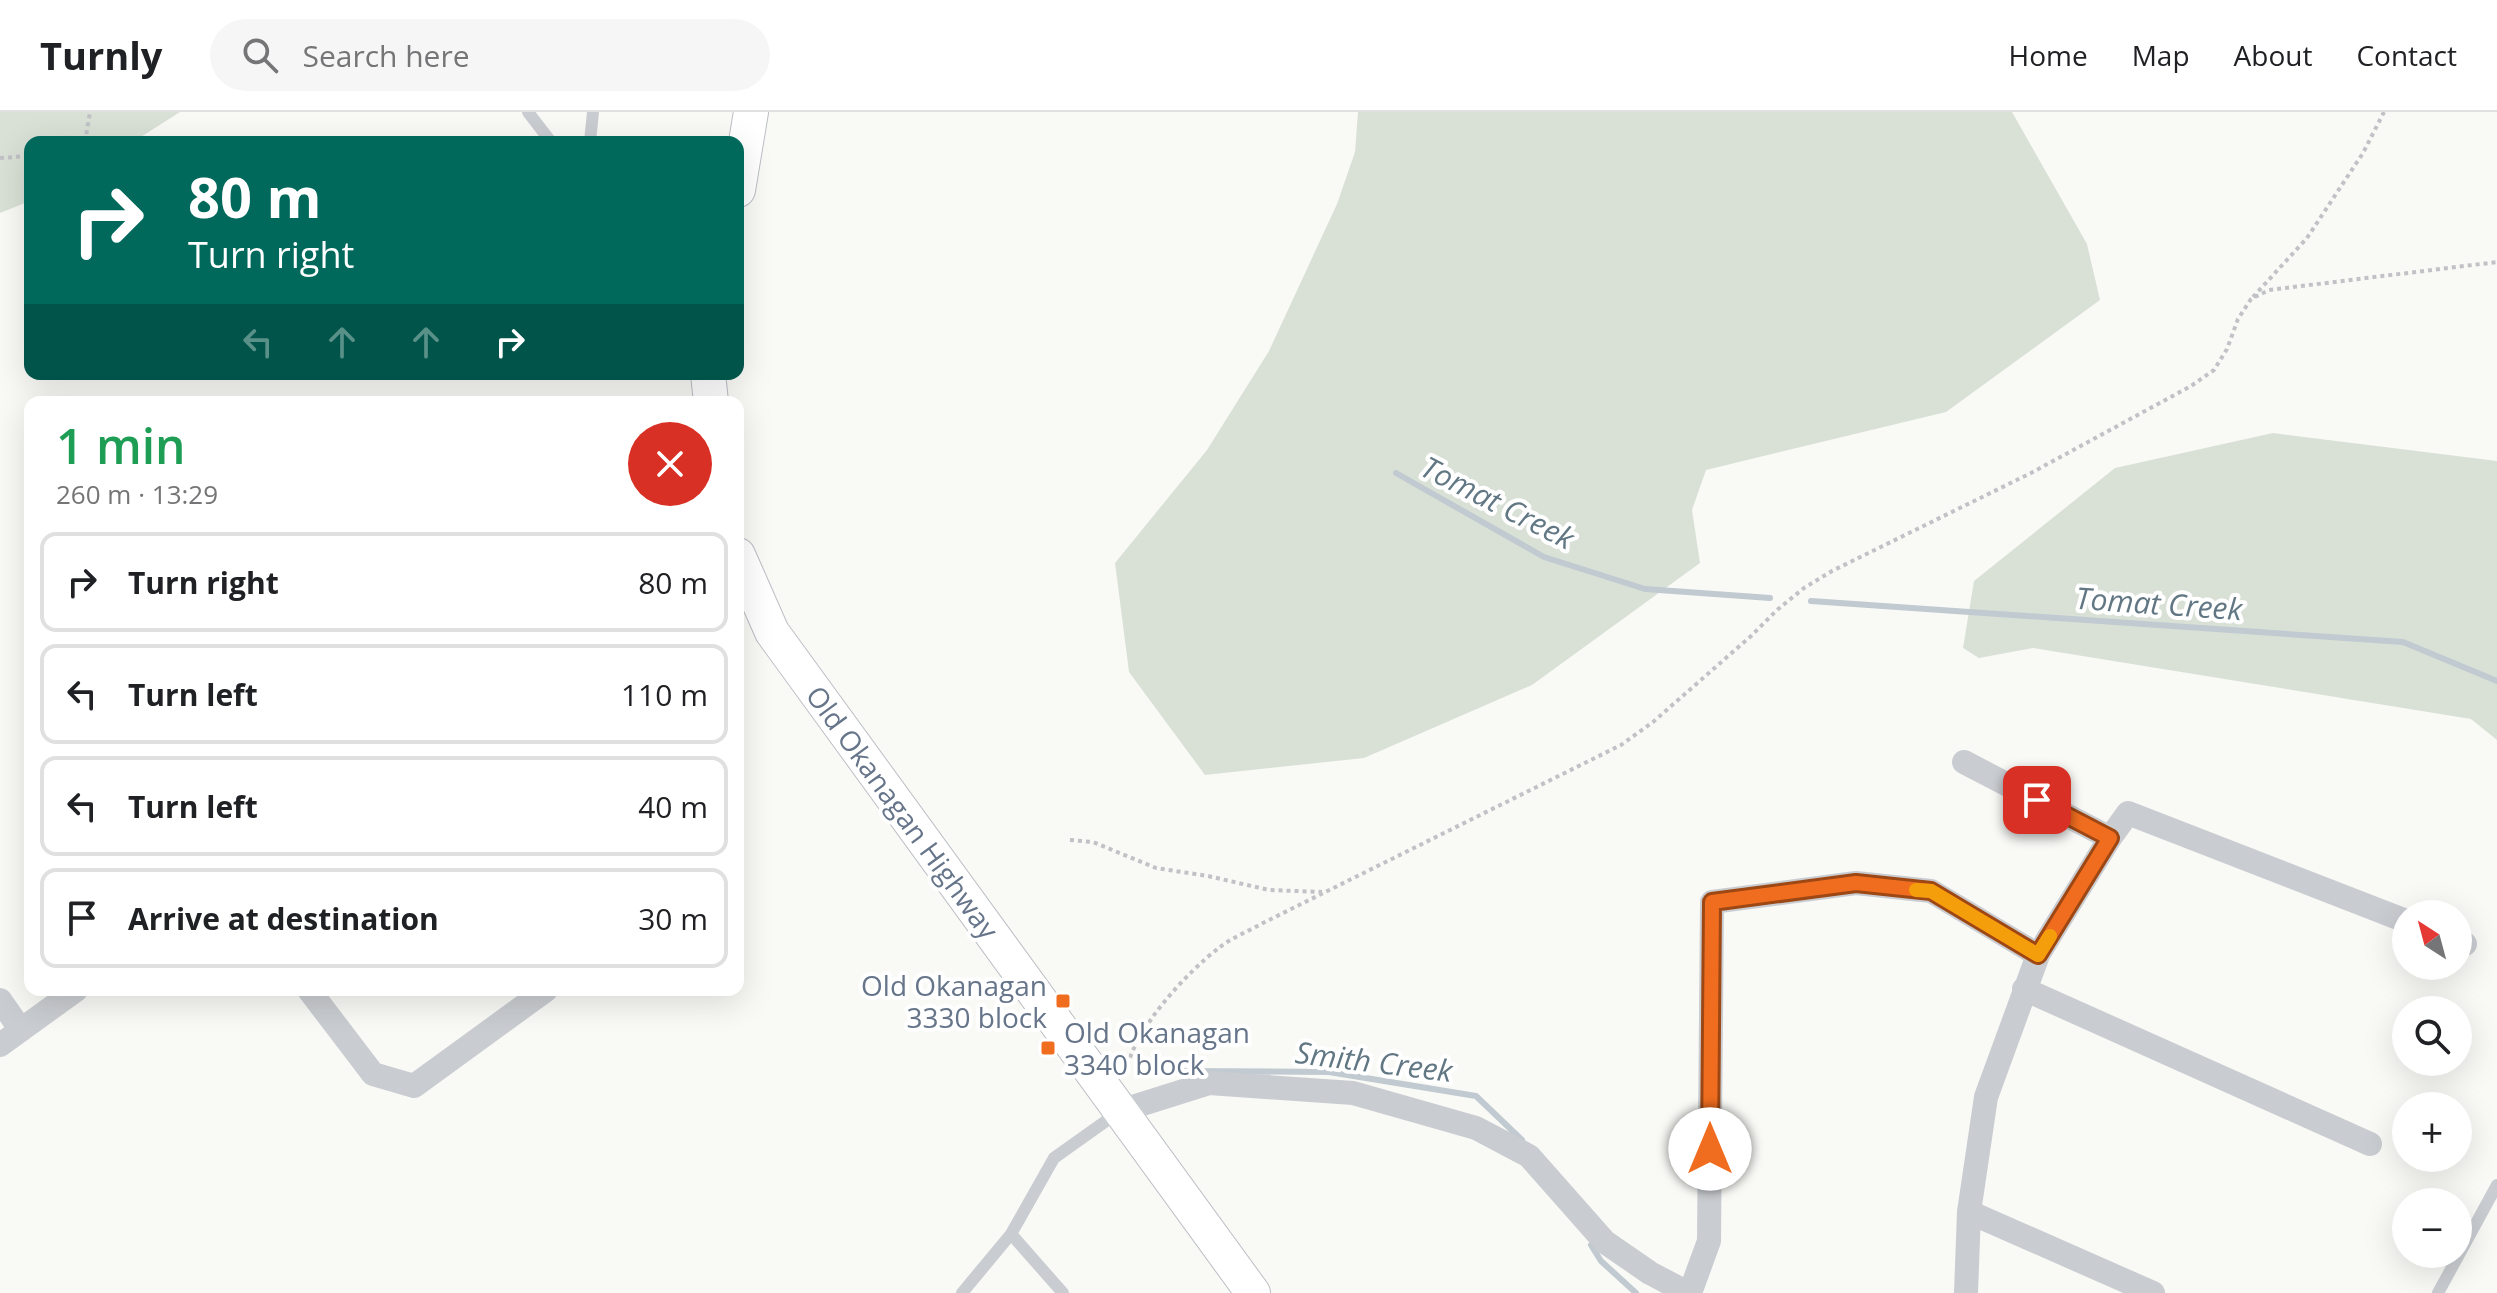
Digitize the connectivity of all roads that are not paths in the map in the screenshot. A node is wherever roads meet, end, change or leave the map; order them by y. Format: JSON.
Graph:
{"nodes":[{"id":1,"x":528,"y":112,"type":"edge"},
{"id":2,"x":593,"y":112,"type":"edge"},
{"id":3,"x":751,"y":112,"type":"edge"},
{"id":4,"x":546,"y":136,"type":"edge"},
{"id":5,"x":591,"y":136,"type":"edge"},
{"id":6,"x":744,"y":154,"type":"edge"},
{"id":7,"x":744,"y":569,"type":"edge"},
{"id":8,"x":1964,"y":762,"type":"dead end"},
{"id":9,"x":2110,"y":838,"type":"junction"},
{"id":10,"x":2392,"y":916,"type":"edge"},
{"id":11,"x":2038,"y":955,"type":"junction"},
{"id":12,"x":2024,"y":989,"type":"junction"},
{"id":13,"x":68,"y":996,"type":"edge"},
{"id":14,"x":314,"y":996,"type":"edge"},
{"id":15,"x":538,"y":996,"type":"edge"},
{"id":16,"x":0,"y":1000,"type":"edge"},
{"id":17,"x":21,"y":1030,"type":"junction"},
{"id":18,"x":0,"y":1045,"type":"edge"},
{"id":19,"x":1120,"y":1111,"type":"junction"},
{"id":20,"x":2370,"y":1144,"type":"dead end"},
{"id":21,"x":2497,"y":1185,"type":"edge"},
{"id":22,"x":2493,"y":1204,"type":"edge"},
{"id":23,"x":1969,"y":1212,"type":"junction"},
{"id":24,"x":1011,"y":1234,"type":"junction"},
{"id":25,"x":962,"y":1293,"type":"edge"},
{"id":26,"x":1063,"y":1293,"type":"edge"},
{"id":27,"x":1253,"y":1293,"type":"edge"},
{"id":28,"x":1689,"y":1293,"type":"edge"},
{"id":29,"x":1966,"y":1293,"type":"edge"},
{"id":30,"x":2153,"y":1293,"type":"edge"},
{"id":31,"x":2438,"y":1293,"type":"edge"}],
"edges":[{"from":1,"to":4,"type":"lane"},
{"from":2,"to":5,"type":"lane"},
{"from":3,"to":6,"type":"main road"},
{"from":7,"to":19,"type":"main road","name":"Old Okanagan Highway"},
{"from":8,"to":9,"type":"street"},
{"from":9,"to":10,"type":"street"},
{"from":9,"to":11,"type":"street"},
{"from":11,"to":12,"type":"street"},
{"from":11,"to":28,"type":"street"},
{"from":12,"to":20,"type":"street"},
{"from":12,"to":23,"type":"street"},
{"from":13,"to":17,"type":"street"},
{"from":14,"to":15,"type":"street"},
{"from":16,"to":17,"type":"street"},
{"from":17,"to":18,"type":"street"},
{"from":19,"to":24,"type":"lane"},
{"from":19,"to":27,"type":"main road","name":"Old Okanagan Highway"},
{"from":19,"to":28,"type":"street"},
{"from":21,"to":22,"type":"lane"},
{"from":22,"to":31,"type":"lane"},
{"from":23,"to":29,"type":"street"},
{"from":23,"to":30,"type":"street"},
{"from":24,"to":25,"type":"lane"},
{"from":24,"to":26,"type":"lane"}]}
